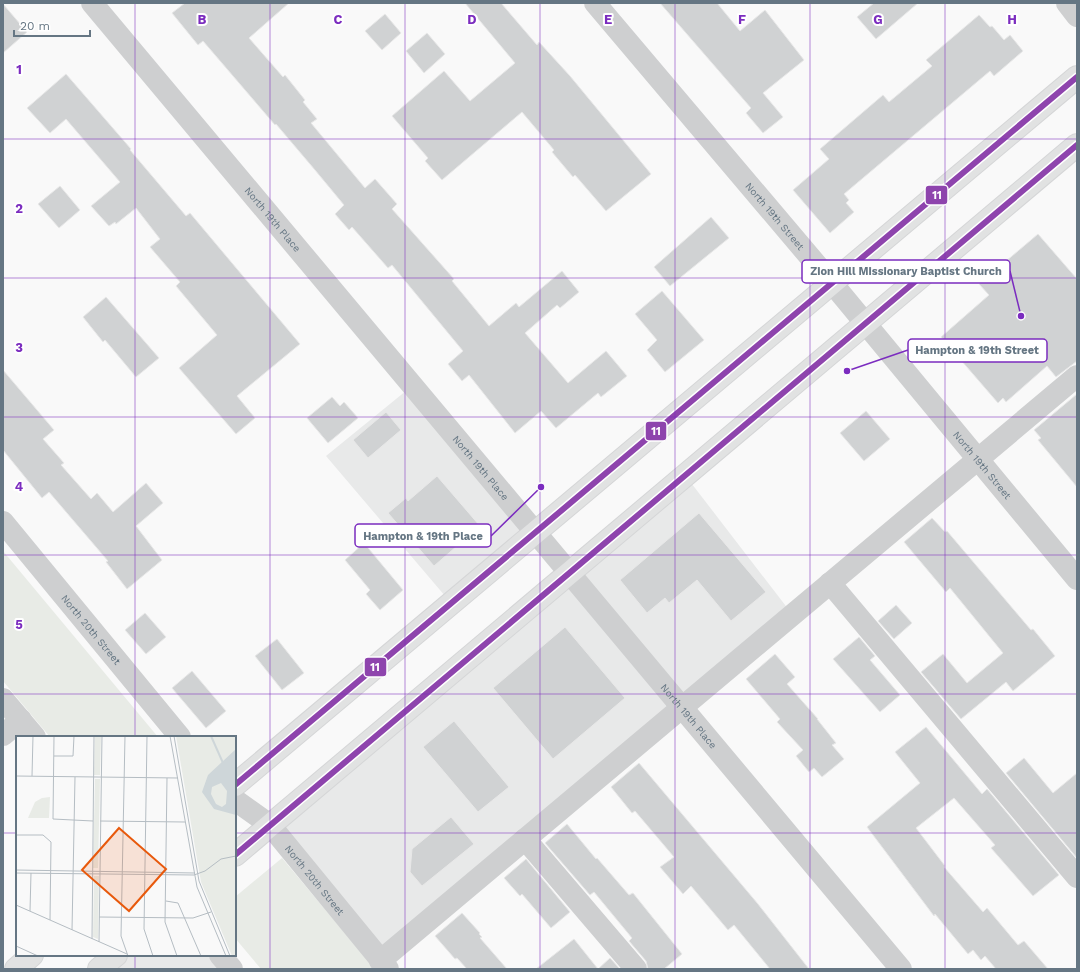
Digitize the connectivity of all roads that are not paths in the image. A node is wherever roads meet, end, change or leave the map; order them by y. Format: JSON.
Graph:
{"nodes":[{"id":1,"x":92,"y":3,"type":"edge"},
{"id":2,"x":594,"y":3,"type":"edge"},
{"id":3,"x":1067,"y":3,"type":"edge"},
{"id":4,"x":1077,"y":16,"type":"edge"},
{"id":5,"x":1077,"y":77,"type":"edge"},
{"id":6,"x":1077,"y":145,"type":"edge"},
{"id":7,"x":832,"y":283,"type":"junction"},
{"id":8,"x":865,"y":324,"type":"junction"},
{"id":9,"x":1077,"y":376,"type":"edge"},
{"id":10,"x":978,"y":459,"type":"junction"},
{"id":11,"x":3,"y":522,"type":"edge"},
{"id":12,"x":535,"y":532,"type":"junction"},
{"id":13,"x":569,"y":573,"type":"junction"},
{"id":14,"x":1077,"y":579,"type":"edge"},
{"id":15,"x":830,"y":583,"type":"junction"},
{"id":16,"x":3,"y":699,"type":"edge"},
{"id":17,"x":682,"y":707,"type":"junction"},
{"id":18,"x":21,"y":720,"type":"junction"},
{"id":19,"x":3,"y":735,"type":"edge"},
{"id":20,"x":34,"y":736,"type":"edge"},
{"id":21,"x":179,"y":736,"type":"edge"},
{"id":22,"x":236,"y":784,"type":"edge"},
{"id":23,"x":236,"y":801,"type":"edge"},
{"id":24,"x":270,"y":825,"type":"junction"},
{"id":25,"x":525,"y":839,"type":"junction"},
{"id":26,"x":236,"y":854,"type":"edge"},
{"id":27,"x":1077,"y":876,"type":"edge"},
{"id":28,"x":31,"y":956,"type":"edge"},
{"id":29,"x":115,"y":956,"type":"edge"},
{"id":30,"x":221,"y":956,"type":"edge"},
{"id":31,"x":384,"y":965,"type":"edge"},
{"id":32,"x":16,"y":969,"type":"edge"},
{"id":33,"x":99,"y":969,"type":"edge"},
{"id":34,"x":232,"y":969,"type":"edge"},
{"id":35,"x":636,"y":969,"type":"edge"},
{"id":36,"x":902,"y":969,"type":"edge"}],
"edges":[{"from":1,"to":12,"type":"street","name":"North 19th Place"},
{"from":2,"to":7,"type":"street","name":"North 19th Street"},
{"from":3,"to":4,"type":"street"},
{"from":5,"to":7,"type":"main road"},
{"from":6,"to":8,"type":"main road"},
{"from":7,"to":8,"type":"street","name":"North 19th Street"},
{"from":7,"to":12,"type":"main road"},
{"from":8,"to":10,"type":"street","name":"North 19th Street"},
{"from":8,"to":13,"type":"main road"},
{"from":9,"to":10,"type":"street"},
{"from":10,"to":14,"type":"street","name":"North 19th Street"},
{"from":10,"to":15,"type":"street"},
{"from":11,"to":21,"type":"street","name":"North 20th Street"},
{"from":12,"to":13,"type":"street","name":"North 19th Place"},
{"from":12,"to":22,"type":"main road"},
{"from":13,"to":17,"type":"street","name":"North 19th Place"},
{"from":13,"to":24,"type":"main road"},
{"from":15,"to":17,"type":"street"},
{"from":15,"to":27,"type":"street"},
{"from":16,"to":18,"type":"street"},
{"from":17,"to":25,"type":"street"},
{"from":17,"to":36,"type":"street","name":"North 19th Place"},
{"from":18,"to":19,"type":"street"},
{"from":18,"to":20,"type":"street"},
{"from":23,"to":24,"type":"street","name":"North 20th Street"},
{"from":24,"to":26,"type":"main road"},
{"from":24,"to":31,"type":"street","name":"North 20th Street"},
{"from":25,"to":31,"type":"street"},
{"from":25,"to":35,"type":"street"},
{"from":28,"to":32,"type":"main road"},
{"from":29,"to":33,"type":"main road"},
{"from":30,"to":34,"type":"street"}]}
